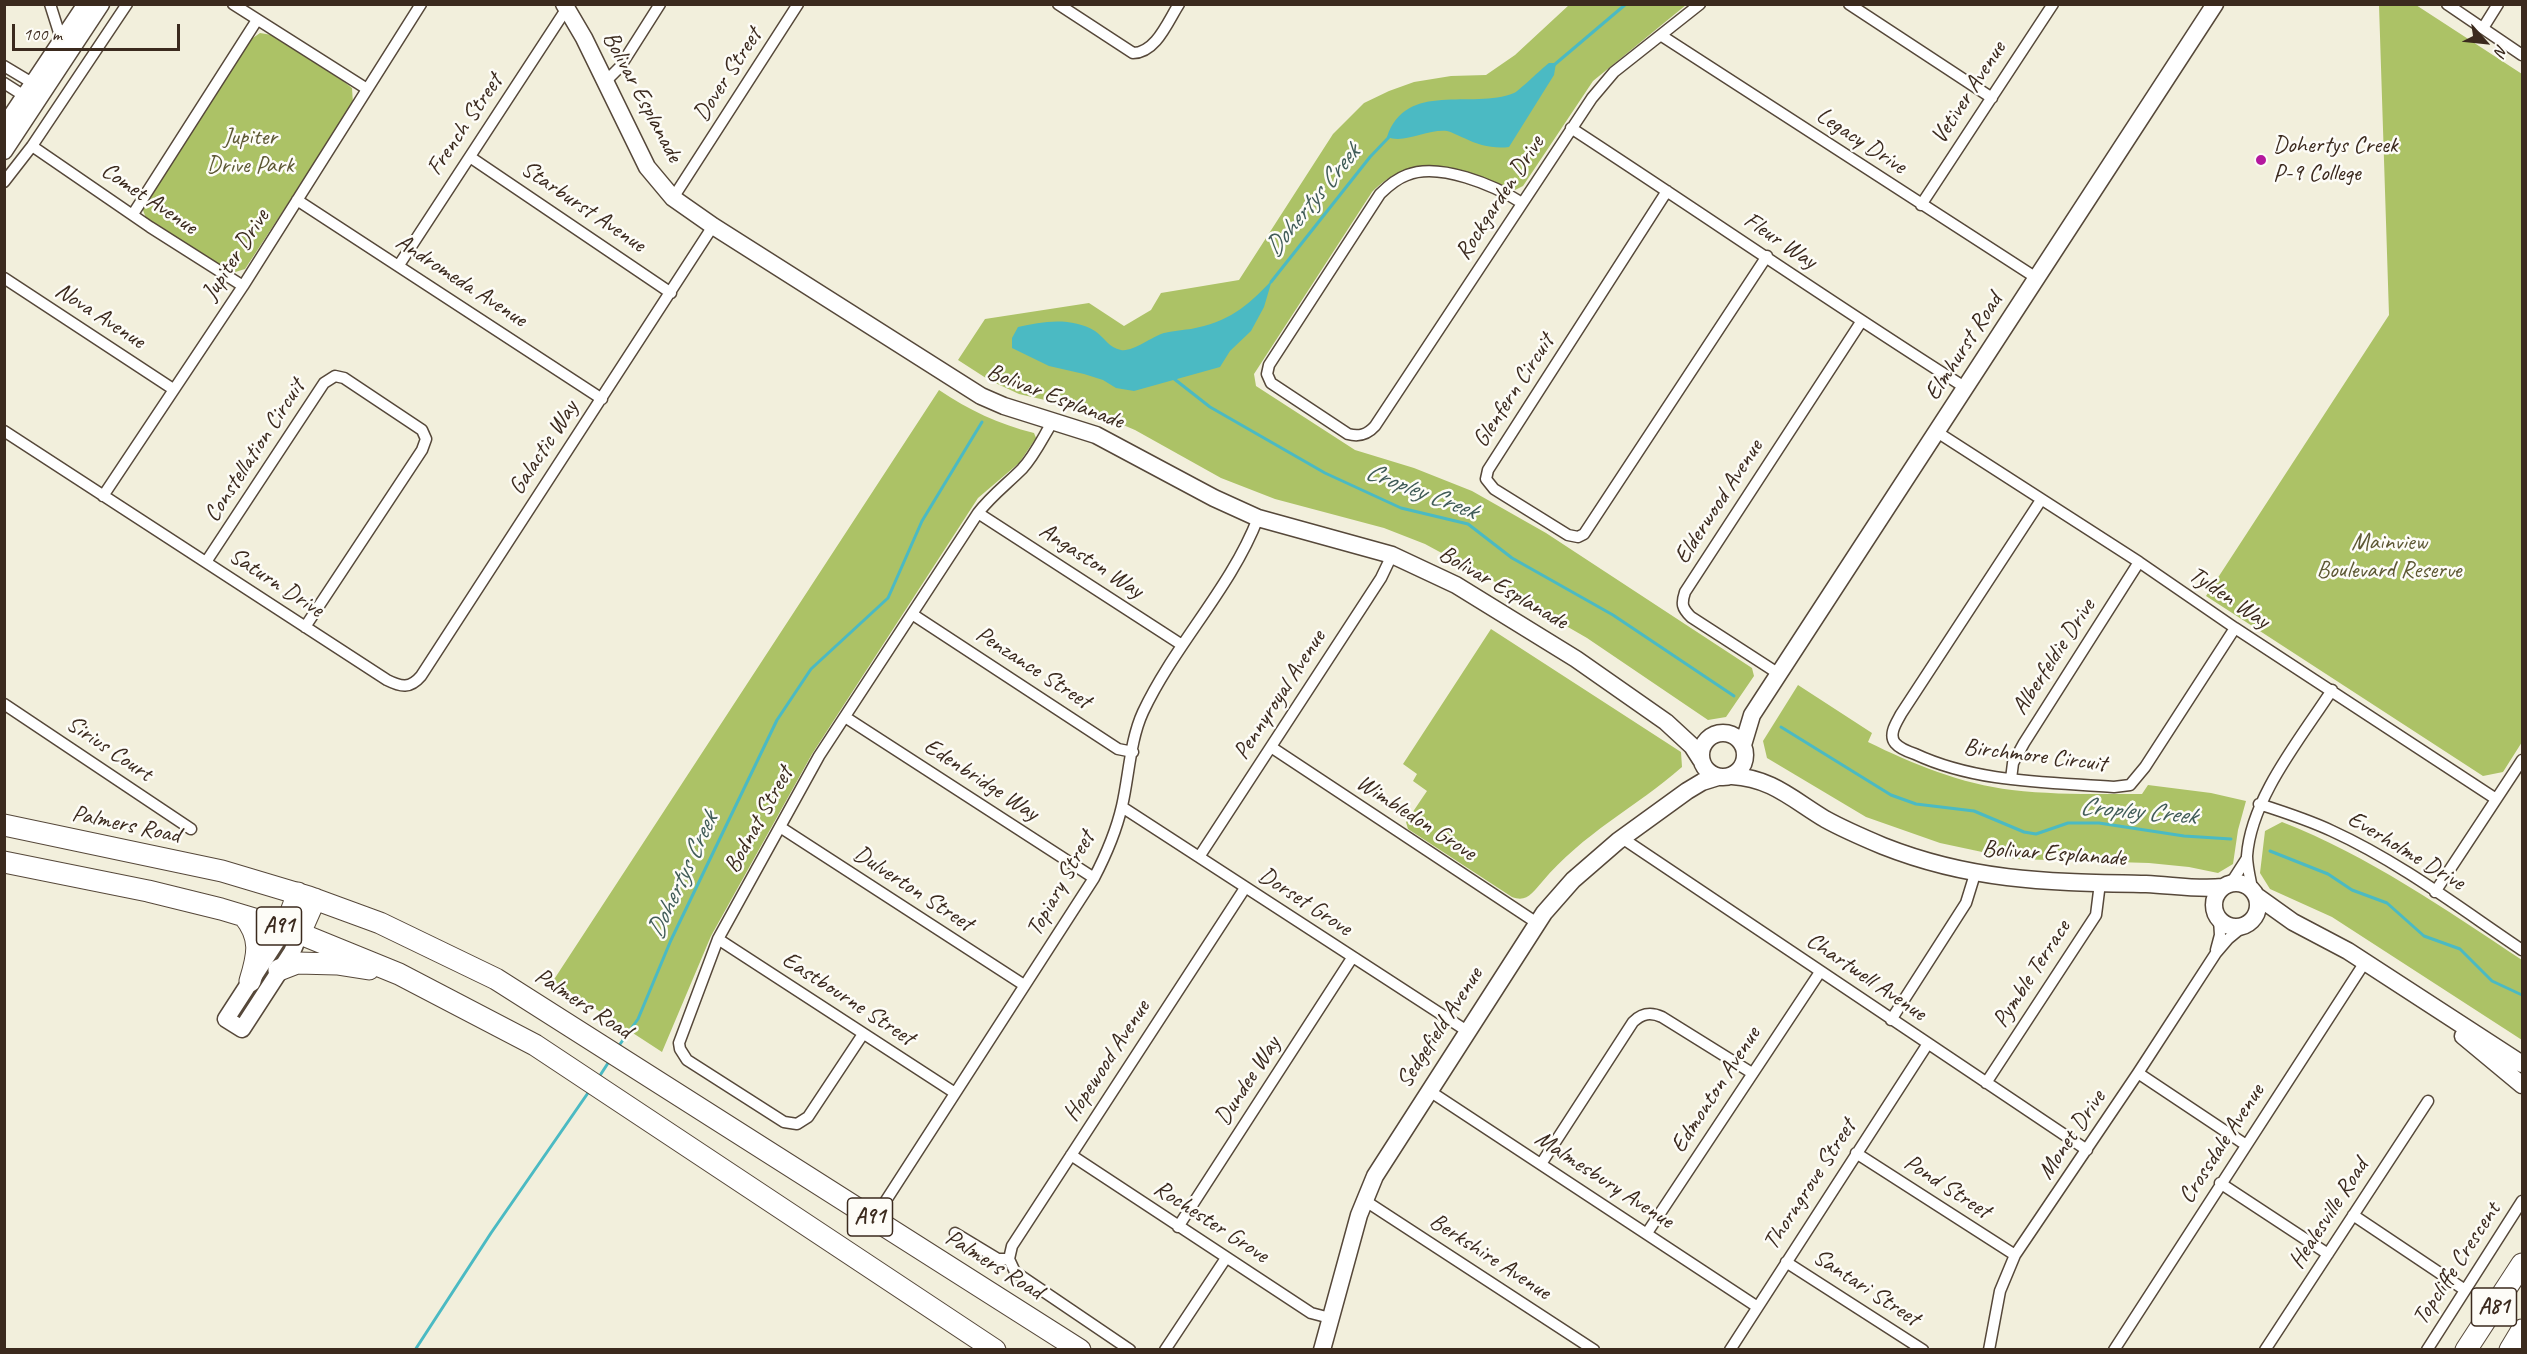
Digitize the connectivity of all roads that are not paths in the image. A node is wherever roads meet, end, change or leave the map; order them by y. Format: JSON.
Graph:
{"nodes":[{"id":1,"x":50,"y":4,"type":"edge"},
{"id":2,"x":86,"y":4,"type":"edge"},
{"id":3,"x":101,"y":4,"type":"edge"},
{"id":4,"x":127,"y":4,"type":"edge"},
{"id":5,"x":233,"y":4,"type":"edge"},
{"id":6,"x":421,"y":4,"type":"edge"},
{"id":7,"x":660,"y":4,"type":"edge"},
{"id":8,"x":798,"y":4,"type":"edge"},
{"id":9,"x":1058,"y":4,"type":"edge"},
{"id":10,"x":1179,"y":4,"type":"edge"},
{"id":11,"x":1700,"y":4,"type":"edge"},
{"id":12,"x":1849,"y":4,"type":"edge"},
{"id":13,"x":2053,"y":4,"type":"edge"},
{"id":14,"x":2215,"y":4,"type":"edge"},
{"id":15,"x":2446,"y":4,"type":"edge"},
{"id":16,"x":2498,"y":4,"type":"edge"},
{"id":17,"x":566,"y":6,"type":"edge"},
{"id":18,"x":257,"y":20,"type":"junction"},
{"id":19,"x":2482,"y":28,"type":"junction"},
{"id":20,"x":1662,"y":36,"type":"junction"},
{"id":21,"x":62,"y":42,"type":"junction"},
{"id":22,"x":2523,"y":55,"type":"edge"},
{"id":23,"x":4,"y":66,"type":"edge"},
{"id":24,"x":604,"y":82,"type":"junction"},
{"id":25,"x":4,"y":83,"type":"edge"},
{"id":26,"x":367,"y":89,"type":"junction"},
{"id":27,"x":35,"y":94,"type":"junction"},
{"id":28,"x":1992,"y":98,"type":"junction"},
{"id":29,"x":4,"y":127,"type":"edge"},
{"id":30,"x":1571,"y":128,"type":"junction"},
{"id":31,"x":32,"y":146,"type":"junction"},
{"id":32,"x":4,"y":151,"type":"edge"},
{"id":33,"x":470,"y":157,"type":"junction"},
{"id":34,"x":4,"y":182,"type":"edge"},
{"id":35,"x":1667,"y":191,"type":"junction"},
{"id":36,"x":673,"y":198,"type":"junction"},
{"id":37,"x":297,"y":200,"type":"junction"},
{"id":38,"x":1522,"y":203,"type":"junction"},
{"id":39,"x":1921,"y":205,"type":"junction"},
{"id":40,"x":133,"y":214,"type":"junction"},
{"id":41,"x":713,"y":226,"type":"junction"},
{"id":42,"x":1767,"y":256,"type":"junction"},
{"id":43,"x":399,"y":266,"type":"junction"},
{"id":44,"x":4,"y":278,"type":"edge"},
{"id":45,"x":2038,"y":279,"type":"junction"},
{"id":46,"x":243,"y":286,"type":"junction"},
{"id":47,"x":671,"y":293,"type":"junction"},
{"id":48,"x":1861,"y":322,"type":"junction"},
{"id":49,"x":1966,"y":388,"type":"junction"},
{"id":50,"x":173,"y":389,"type":"junction"},
{"id":51,"x":602,"y":399,"type":"junction"},
{"id":52,"x":1053,"y":421,"type":"junction"},
{"id":53,"x":4,"y":431,"type":"edge"},
{"id":54,"x":1937,"y":432,"type":"junction"},
{"id":55,"x":103,"y":496,"type":"junction"},
{"id":56,"x":2041,"y":500,"type":"junction"},
{"id":57,"x":978,"y":513,"type":"junction"},
{"id":58,"x":1258,"y":518,"type":"junction"},
{"id":59,"x":1392,"y":555,"type":"junction"},
{"id":60,"x":206,"y":562,"type":"junction"},
{"id":61,"x":2139,"y":562,"type":"junction"},
{"id":62,"x":912,"y":614,"type":"junction"},
{"id":63,"x":305,"y":627,"type":"junction"},
{"id":64,"x":2235,"y":628,"type":"junction"},
{"id":65,"x":1182,"y":645,"type":"junction"},
{"id":66,"x":1779,"y":674,"type":"junction"},
{"id":67,"x":405,"y":687,"type":"joint"},
{"id":68,"x":2332,"y":690,"type":"junction"},
{"id":69,"x":4,"y":704,"type":"edge"},
{"id":70,"x":1752,"y":715,"type":"junction"},
{"id":71,"x":844,"y":717,"type":"junction"},
{"id":72,"x":1666,"y":722,"type":"junction"},
{"id":73,"x":1721,"y":733,"type":"junction"},
{"id":74,"x":1271,"y":747,"type":"junction"},
{"id":75,"x":1744,"y":749,"type":"junction"},
{"id":76,"x":1133,"y":752,"type":"junction"},
{"id":77,"x":2523,"y":760,"type":"edge"},
{"id":78,"x":1702,"y":761,"type":"junction"},
{"id":79,"x":1725,"y":776,"type":"junction"},
{"id":80,"x":2011,"y":779,"type":"junction"},
{"id":81,"x":1766,"y":782,"type":"junction"},
{"id":82,"x":1687,"y":791,"type":"junction"},
{"id":83,"x":2496,"y":799,"type":"junction"},
{"id":84,"x":2259,"y":804,"type":"junction"},
{"id":85,"x":1122,"y":807,"type":"junction"},
{"id":86,"x":4,"y":825,"type":"edge"},
{"id":87,"x":780,"y":827,"type":"junction"},
{"id":88,"x":191,"y":829,"type":"dead end"},
{"id":89,"x":1622,"y":838,"type":"junction"},
{"id":90,"x":1199,"y":857,"type":"junction"},
{"id":91,"x":2247,"y":858,"type":"junction"},
{"id":92,"x":4,"y":862,"type":"edge"},
{"id":93,"x":1975,"y":874,"type":"junction"},
{"id":94,"x":1094,"y":878,"type":"junction"},
{"id":95,"x":2100,"y":883,"type":"junction"},
{"id":96,"x":2227,"y":885,"type":"junction"},
{"id":97,"x":2179,"y":887,"type":"junction"},
{"id":98,"x":1245,"y":888,"type":"junction"},
{"id":99,"x":2435,"y":892,"type":"junction"},
{"id":100,"x":2255,"y":893,"type":"junction"},
{"id":101,"x":307,"y":896,"type":"junction"},
{"id":102,"x":244,"y":916,"type":"junction"},
{"id":103,"x":2218,"y":917,"type":"junction"},
{"id":104,"x":2293,"y":922,"type":"junction"},
{"id":105,"x":1538,"y":923,"type":"junction"},
{"id":106,"x":2246,"y":925,"type":"junction"},
{"id":107,"x":292,"y":931,"type":"junction"},
{"id":108,"x":718,"y":939,"type":"junction"},
{"id":109,"x":2523,"y":950,"type":"edge"},
{"id":110,"x":2216,"y":953,"type":"junction"},
{"id":111,"x":1352,"y":958,"type":"junction"},
{"id":112,"x":2365,"y":962,"type":"junction"},
{"id":113,"x":279,"y":970,"type":"junction"},
{"id":114,"x":1820,"y":972,"type":"junction"},
{"id":115,"x":399,"y":974,"type":"junction"},
{"id":116,"x":250,"y":981,"type":"junction"},
{"id":117,"x":1024,"y":985,"type":"junction"},
{"id":118,"x":2412,"y":993,"type":"junction"},
{"id":119,"x":1891,"y":1020,"type":"junction"},
{"id":120,"x":1467,"y":1031,"type":"junction"},
{"id":121,"x":863,"y":1034,"type":"junction"},
{"id":122,"x":1927,"y":1045,"type":"junction"},
{"id":123,"x":2523,"y":1064,"type":"edge"},
{"id":124,"x":1752,"y":1073,"type":"junction"},
{"id":125,"x":2138,"y":1073,"type":"junction"},
{"id":126,"x":1986,"y":1083,"type":"junction"},
{"id":127,"x":2523,"y":1085,"type":"edge"},
{"id":128,"x":1428,"y":1090,"type":"junction"},
{"id":129,"x":955,"y":1093,"type":"junction"},
{"id":130,"x":2428,"y":1101,"type":"dead end"},
{"id":131,"x":2246,"y":1145,"type":"junction"},
{"id":132,"x":2087,"y":1150,"type":"junction"},
{"id":133,"x":1856,"y":1153,"type":"junction"},
{"id":134,"x":1071,"y":1155,"type":"junction"},
{"id":135,"x":1541,"y":1164,"type":"junction"},
{"id":136,"x":2220,"y":1183,"type":"junction"},
{"id":137,"x":1364,"y":1200,"type":"junction"},
{"id":138,"x":2523,"y":1202,"type":"edge"},
{"id":139,"x":2353,"y":1215,"type":"junction"},
{"id":140,"x":874,"y":1219,"type":"junction"},
{"id":141,"x":1179,"y":1227,"type":"junction"},
{"id":142,"x":955,"y":1233,"type":"dead end"},
{"id":143,"x":1647,"y":1233,"type":"junction"},
{"id":144,"x":2328,"y":1254,"type":"junction"},
{"id":145,"x":2015,"y":1255,"type":"junction"},
{"id":146,"x":1226,"y":1258,"type":"junction"},
{"id":147,"x":1009,"y":1259,"type":"junction"},
{"id":148,"x":1786,"y":1262,"type":"junction"},
{"id":149,"x":2523,"y":1264,"type":"edge"},
{"id":150,"x":2465,"y":1290,"type":"junction"},
{"id":151,"x":1756,"y":1306,"type":"junction"},
{"id":152,"x":1330,"y":1318,"type":"junction"},
{"id":153,"x":2523,"y":1330,"type":"edge"},
{"id":154,"x":1579,"y":1340,"type":"junction"},
{"id":155,"x":995,"y":1350,"type":"edge"},
{"id":156,"x":1080,"y":1350,"type":"edge"},
{"id":157,"x":1130,"y":1350,"type":"edge"},
{"id":158,"x":1165,"y":1350,"type":"edge"},
{"id":159,"x":1322,"y":1350,"type":"edge"},
{"id":160,"x":1572,"y":1350,"type":"edge"},
{"id":161,"x":1594,"y":1350,"type":"edge"},
{"id":162,"x":1730,"y":1350,"type":"edge"},
{"id":163,"x":1923,"y":1350,"type":"edge"},
{"id":164,"x":1989,"y":1350,"type":"edge"},
{"id":165,"x":2114,"y":1350,"type":"edge"},
{"id":166,"x":2265,"y":1350,"type":"edge"},
{"id":167,"x":2427,"y":1350,"type":"edge"},
{"id":168,"x":2466,"y":1350,"type":"edge"},
{"id":169,"x":2510,"y":1350,"type":"edge"}],
"edges":[{"from":1,"to":21,"type":"street"},
{"from":2,"to":21,"type":"street"},
{"from":3,"to":27,"type":"street"},
{"from":4,"to":31,"type":"street"},
{"from":5,"to":18,"type":"street"},
{"from":6,"to":26,"type":"street","name":"Jupiter Drive"},
{"from":7,"to":24,"type":"street"},
{"from":8,"to":36,"type":"street","name":"Dover Street"},
{"from":9,"to":10,"type":"street"},
{"from":11,"to":20,"type":"street","name":"Rockgarden Drive"},
{"from":12,"to":28,"type":"street"},
{"from":13,"to":28,"type":"street","name":"Vetiver Avenue"},
{"from":14,"to":45,"type":"street","name":"Elmhurst Road"},
{"from":15,"to":19,"type":"street"},
{"from":16,"to":19,"type":"street"},
{"from":17,"to":24,"type":"street","name":"Bolivar Esplanade"},
{"from":17,"to":33,"type":"street","name":"French Street"},
{"from":18,"to":26,"type":"street"},
{"from":18,"to":40,"type":"street"},
{"from":19,"to":22,"type":"street"},
{"from":20,"to":30,"type":"street","name":"Rockgarden Drive"},
{"from":20,"to":39,"type":"street","name":"Legacy Drive"},
{"from":21,"to":27,"type":"street"},
{"from":23,"to":27,"type":"street"},
{"from":24,"to":36,"type":"street","name":"Bolivar Esplanade"},
{"from":25,"to":27,"type":"street"},
{"from":26,"to":37,"type":"street","name":"Jupiter Drive"},
{"from":27,"to":29,"type":"street"},
{"from":27,"to":32,"type":"street"},
{"from":28,"to":39,"type":"street","name":"Vetiver Avenue"},
{"from":30,"to":35,"type":"street","name":"Fleur Way"},
{"from":30,"to":38,"type":"street","name":"Rockgarden Drive"},
{"from":31,"to":34,"type":"street"},
{"from":31,"to":40,"type":"street","name":"Comet Avenue"},
{"from":33,"to":43,"type":"street","name":"French Street"},
{"from":33,"to":47,"type":"street","name":"Starburst Avenue"},
{"from":35,"to":42,"type":"street","name":"Fleur Way"},
{"from":35,"to":42,"type":"street","name":"Glenfern Circuit"},
{"from":36,"to":41,"type":"street","name":"Bolivar Esplanade"},
{"from":37,"to":43,"type":"street","name":"Andromeda Avenue"},
{"from":37,"to":46,"type":"street","name":"Jupiter Drive"},
{"from":38,"to":38,"type":"street","name":"Rockgarden Drive"},
{"from":39,"to":45,"type":"street","name":"Legacy Drive"},
{"from":40,"to":46,"type":"street","name":"Comet Avenue"},
{"from":41,"to":47,"type":"street","name":"Galactic Way"},
{"from":41,"to":52,"type":"street","name":"Bolivar Esplanade"},
{"from":42,"to":48,"type":"street","name":"Fleur Way"},
{"from":43,"to":51,"type":"street","name":"Andromeda Avenue"},
{"from":44,"to":50,"type":"street","name":"Nova Avenue"},
{"from":45,"to":49,"type":"street","name":"Elmhurst Road"},
{"from":46,"to":50,"type":"street","name":"Jupiter Drive"},
{"from":47,"to":51,"type":"street","name":"Galactic Way"},
{"from":48,"to":49,"type":"street","name":"Fleur Way"},
{"from":48,"to":66,"type":"street","name":"Elderwood Avenue"},
{"from":49,"to":54,"type":"street","name":"Elmhurst Road"},
{"from":50,"to":55,"type":"street","name":"Jupiter Drive"},
{"from":51,"to":67,"type":"street","name":"Galactic Way"},
{"from":52,"to":57,"type":"street","name":"Bodnat Street"},
{"from":52,"to":58,"type":"street","name":"Bolivar Esplanade"},
{"from":53,"to":55,"type":"street","name":"Saturn Drive"},
{"from":54,"to":56,"type":"street","name":"Tylden Way"},
{"from":54,"to":66,"type":"street","name":"Elmhurst Road"},
{"from":55,"to":60,"type":"street","name":"Saturn Drive"},
{"from":56,"to":61,"type":"street","name":"Tylden Way"},
{"from":56,"to":80,"type":"street","name":"Birchmore Circuit"},
{"from":57,"to":62,"type":"street","name":"Bodnat Street"},
{"from":57,"to":65,"type":"street","name":"Angaston Way"},
{"from":58,"to":59,"type":"street","name":"Bolivar Esplanade"},
{"from":58,"to":65,"type":"street","name":"Topiary Street"},
{"from":59,"to":72,"type":"street","name":"Bolivar Esplanade"},
{"from":59,"to":74,"type":"street","name":"Pennyroyal Avenue"},
{"from":60,"to":63,"type":"street","name":"Saturn Drive"},
{"from":60,"to":63,"type":"street","name":"Constellation Circuit"},
{"from":61,"to":64,"type":"street","name":"Tylden Way"},
{"from":61,"to":80,"type":"street","name":"Alberfeldie Drive"},
{"from":62,"to":71,"type":"street","name":"Bodnat Street"},
{"from":62,"to":76,"type":"street","name":"Penzance Street"},
{"from":63,"to":67,"type":"street","name":"Saturn Drive"},
{"from":64,"to":68,"type":"street","name":"Tylden Way"},
{"from":64,"to":80,"type":"street","name":"Birchmore Circuit"},
{"from":65,"to":76,"type":"street","name":"Topiary Street"},
{"from":66,"to":70,"type":"street","name":"Elmhurst Road"},
{"from":68,"to":83,"type":"street","name":"Tylden Way"},
{"from":68,"to":84,"type":"street"},
{"from":69,"to":88,"type":"street","name":"Sirius Court"},
{"from":70,"to":73,"type":"street","name":"Elmhurst Road"},
{"from":70,"to":75,"type":"street","name":"Elmhurst Road"},
{"from":71,"to":87,"type":"street","name":"Bodnat Street"},
{"from":71,"to":94,"type":"street","name":"Edenbridge Way"},
{"from":72,"to":73,"type":"street","name":"Bolivar Esplanade"},
{"from":72,"to":78,"type":"street","name":"Bolivar Esplanade"},
{"from":73,"to":75,"type":"street"},
{"from":73,"to":78,"type":"street"},
{"from":74,"to":90,"type":"street","name":"Pennyroyal Avenue"},
{"from":74,"to":105,"type":"street","name":"Wimbledon Grove"},
{"from":75,"to":79,"type":"street"},
{"from":75,"to":81,"type":"street","name":"Bolivar Esplanade"},
{"from":76,"to":85,"type":"street","name":"Topiary Street"},
{"from":77,"to":83,"type":"street"},
{"from":78,"to":79,"type":"street"},
{"from":78,"to":82,"type":"street","name":"Sedgefield Avenue"},
{"from":79,"to":81,"type":"street","name":"Bolivar Esplanade"},
{"from":79,"to":82,"type":"street","name":"Sedgefield Avenue"},
{"from":81,"to":93,"type":"street","name":"Bolivar Esplanade"},
{"from":82,"to":89,"type":"street","name":"Sedgefield Avenue"},
{"from":83,"to":99,"type":"street"},
{"from":84,"to":91,"type":"street"},
{"from":84,"to":99,"type":"street","name":"Everholme Drive"},
{"from":85,"to":90,"type":"street","name":"Dorset Grove"},
{"from":85,"to":94,"type":"street","name":"Topiary Street"},
{"from":86,"to":101,"type":"highway","name":"Palmers Road","number":"A91"},
{"from":87,"to":108,"type":"street","name":"Bodnat Street"},
{"from":87,"to":117,"type":"street","name":"Dulverton Street"},
{"from":89,"to":105,"type":"street","name":"Sedgefield Avenue"},
{"from":89,"to":114,"type":"street","name":"Chartwell Avenue"},
{"from":90,"to":98,"type":"street","name":"Dorset Grove"},
{"from":91,"to":96,"type":"street"},
{"from":91,"to":100,"type":"street"},
{"from":92,"to":102,"type":"highway","number":"A91"},
{"from":93,"to":95,"type":"street","name":"Bolivar Esplanade"},
{"from":93,"to":119,"type":"street"},
{"from":94,"to":117,"type":"street","name":"Topiary Street"},
{"from":95,"to":97,"type":"street","name":"Bolivar Esplanade"},
{"from":95,"to":126,"type":"street","name":"Pymble Terrace"},
{"from":96,"to":97,"type":"street","name":"Bolivar Esplanade"},
{"from":96,"to":100,"type":"street"},
{"from":96,"to":103,"type":"street"},
{"from":97,"to":103,"type":"street"},
{"from":98,"to":111,"type":"street","name":"Dorset Grove"},
{"from":98,"to":134,"type":"street","name":"Hopewood Avenue"},
{"from":99,"to":109,"type":"street","name":"Everholme Drive"},
{"from":100,"to":104,"type":"street"},
{"from":100,"to":106,"type":"street"},
{"from":101,"to":107,"type":"highway"},
{"from":101,"to":140,"type":"highway","name":"Palmers Road","number":"A91"},
{"from":102,"to":107,"type":"highway","number":"A91"},
{"from":102,"to":116,"type":"highway"},
{"from":103,"to":106,"type":"street"},
{"from":103,"to":110,"type":"street","name":"Monet Drive"},
{"from":104,"to":106,"type":"street"},
{"from":104,"to":112,"type":"street"},
{"from":105,"to":120,"type":"street","name":"Sedgefield Avenue"},
{"from":106,"to":110,"type":"street","name":"Monet Drive"},
{"from":107,"to":113,"type":"street"},
{"from":107,"to":115,"type":"highway","number":"A91"},
{"from":107,"to":116,"type":"street"},
{"from":108,"to":121,"type":"street","name":"Eastbourne Street"},
{"from":108,"to":121,"type":"street","name":"Bodnat Street"},
{"from":110,"to":125,"type":"street","name":"Monet Drive"},
{"from":111,"to":120,"type":"street","name":"Dorset Grove"},
{"from":111,"to":141,"type":"street","name":"Dundee Way"},
{"from":112,"to":118,"type":"street"},
{"from":112,"to":131,"type":"street","name":"Crossdale Avenue"},
{"from":113,"to":115,"type":"highway"},
{"from":113,"to":116,"type":"street"},
{"from":114,"to":119,"type":"street","name":"Chartwell Avenue"},
{"from":114,"to":124,"type":"street","name":"Edmonton Avenue"},
{"from":115,"to":155,"type":"highway","number":"A91"},
{"from":117,"to":129,"type":"street","name":"Topiary Street"},
{"from":118,"to":123,"type":"street"},
{"from":118,"to":127,"type":"street"},
{"from":119,"to":122,"type":"street","name":"Chartwell Avenue"},
{"from":120,"to":128,"type":"street","name":"Sedgefield Avenue"},
{"from":121,"to":129,"type":"street","name":"Eastbourne Street"},
{"from":122,"to":126,"type":"street","name":"Chartwell Avenue"},
{"from":122,"to":133,"type":"street","name":"Thorngrove Street"},
{"from":124,"to":135,"type":"street"},
{"from":124,"to":143,"type":"street","name":"Edmonton Avenue"},
{"from":125,"to":131,"type":"street"},
{"from":125,"to":132,"type":"street","name":"Monet Drive"},
{"from":126,"to":132,"type":"street","name":"Chartwell Avenue"},
{"from":128,"to":135,"type":"street","name":"Malmesbury Avenue"},
{"from":128,"to":137,"type":"street","name":"Sedgefield Avenue"},
{"from":129,"to":140,"type":"street","name":"Topiary Street"},
{"from":130,"to":139,"type":"street","name":"Healesville Road"},
{"from":131,"to":136,"type":"street","name":"Crossdale Avenue"},
{"from":132,"to":145,"type":"street","name":"Monet Drive"},
{"from":133,"to":145,"type":"street","name":"Pond Street"},
{"from":133,"to":148,"type":"street","name":"Thorngrove Street"},
{"from":134,"to":141,"type":"street","name":"Rochester Grove"},
{"from":134,"to":147,"type":"street","name":"Hopewood Avenue"},
{"from":135,"to":143,"type":"street","name":"Malmesbury Avenue"},
{"from":136,"to":144,"type":"street"},
{"from":136,"to":165,"type":"street","name":"Crossdale Avenue"},
{"from":137,"to":152,"type":"street","name":"Sedgefield Avenue"},
{"from":137,"to":154,"type":"street","name":"Berkshire Avenue"},
{"from":138,"to":150,"type":"street","name":"Topcliffe Crescent"},
{"from":139,"to":144,"type":"street","name":"Healesville Road"},
{"from":139,"to":150,"type":"street"},
{"from":140,"to":156,"type":"highway","name":"Palmers Road","number":"A91"},
{"from":141,"to":146,"type":"street","name":"Rochester Grove"},
{"from":142,"to":147,"type":"street"},
{"from":143,"to":151,"type":"street","name":"Malmesbury Avenue"},
{"from":144,"to":166,"type":"street","name":"Healesville Road"},
{"from":145,"to":164,"type":"street","name":"Monet Drive"},
{"from":146,"to":152,"type":"street","name":"Rochester Grove"},
{"from":146,"to":158,"type":"street"},
{"from":147,"to":157,"type":"street"},
{"from":148,"to":151,"type":"street","name":"Thorngrove Street"},
{"from":148,"to":163,"type":"street","name":"Santari Street"},
{"from":149,"to":168,"type":"highway","number":"A81"},
{"from":150,"to":167,"type":"street","name":"Topcliffe Crescent"},
{"from":151,"to":162,"type":"street","name":"Thorngrove Street"},
{"from":152,"to":159,"type":"street","name":"Sedgefield Avenue"},
{"from":153,"to":169,"type":"highway","number":"A81"},
{"from":154,"to":160,"type":"street"},
{"from":154,"to":161,"type":"street","name":"Berkshire Avenue"}]}
